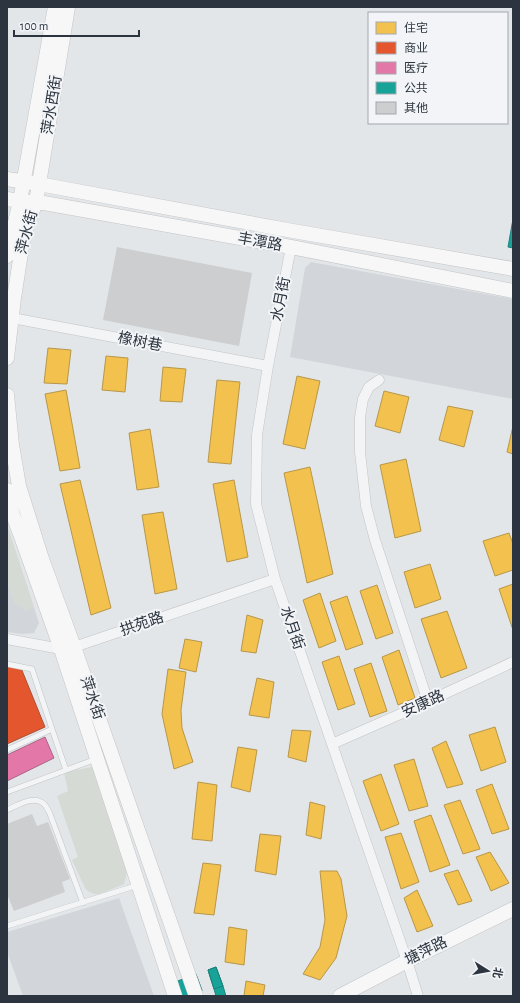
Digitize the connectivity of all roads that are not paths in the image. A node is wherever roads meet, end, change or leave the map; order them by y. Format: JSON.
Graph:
{"nodes":[{"id":1,"x":55,"y":7,"type":"edge"},
{"id":2,"x":68,"y":7,"type":"edge"},
{"id":3,"x":7,"y":179,"type":"edge"},
{"id":4,"x":23,"y":182,"type":"junction"},
{"id":5,"x":39,"y":184,"type":"junction"},
{"id":6,"x":14,"y":200,"type":"edge"},
{"id":7,"x":36,"y":202,"type":"junction"},
{"id":8,"x":291,"y":248,"type":"junction"},
{"id":9,"x":7,"y":256,"type":"edge"},
{"id":10,"x":513,"y":269,"type":"edge"},
{"id":11,"x":513,"y":291,"type":"edge"},
{"id":12,"x":12,"y":318,"type":"junction"},
{"id":13,"x":7,"y":358,"type":"edge"},
{"id":14,"x":268,"y":366,"type":"junction"},
{"id":15,"x":379,"y":380,"type":"dead end"},
{"id":16,"x":7,"y":395,"type":"edge"},
{"id":17,"x":7,"y":490,"type":"edge"},
{"id":18,"x":275,"y":580,"type":"junction"},
{"id":19,"x":7,"y":639,"type":"edge"},
{"id":20,"x":68,"y":648,"type":"junction"},
{"id":21,"x":513,"y":662,"type":"edge"},
{"id":22,"x":7,"y":664,"type":"edge"},
{"id":23,"x":428,"y":702,"type":"junction"},
{"id":24,"x":52,"y":729,"type":"junction"},
{"id":25,"x":332,"y":744,"type":"junction"},
{"id":26,"x":7,"y":750,"type":"edge"},
{"id":27,"x":97,"y":758,"type":"dead end"},
{"id":28,"x":66,"y":770,"type":"junction"},
{"id":29,"x":7,"y":792,"type":"edge"},
{"id":30,"x":7,"y":810,"type":"edge"},
{"id":31,"x":138,"y":885,"type":"junction"},
{"id":32,"x":83,"y":903,"type":"junction"},
{"id":33,"x":513,"y":909,"type":"edge"},
{"id":34,"x":7,"y":926,"type":"edge"},
{"id":35,"x":407,"y":961,"type":"junction"},
{"id":36,"x":175,"y":996,"type":"edge"},
{"id":37,"x":196,"y":996,"type":"edge"},
{"id":38,"x":340,"y":996,"type":"edge"},
{"id":39,"x":418,"y":996,"type":"edge"}],
"edges":[{"from":1,"to":4,"type":"main road","name":"萍水西街"},
{"from":2,"to":5,"type":"main road","name":"萍水西街"},
{"from":3,"to":4,"type":"main road","name":"丰潭路"},
{"from":4,"to":5,"type":"main road","name":"丰潭路"},
{"from":4,"to":6,"type":"main road","name":"萍水街"},
{"from":5,"to":7,"type":"main road","name":"萍水西街"},
{"from":5,"to":10,"type":"main road","name":"丰潭路"},
{"from":6,"to":7,"type":"main road","name":"丰潭路"},
{"from":6,"to":9,"type":"main road","name":"萍水街"},
{"from":7,"to":8,"type":"main road","name":"丰潭路"},
{"from":7,"to":12,"type":"main road","name":"萍水街"},
{"from":8,"to":11,"type":"main road","name":"丰潭路"},
{"from":8,"to":14,"type":"street","name":"水月街"},
{"from":12,"to":13,"type":"main road","name":"萍水街"},
{"from":12,"to":14,"type":"street","name":"橡树巷"},
{"from":14,"to":18,"type":"street","name":"水月街"},
{"from":15,"to":23,"type":"street"},
{"from":16,"to":20,"type":"main road","name":"萍水街"},
{"from":17,"to":20,"type":"main road","name":"萍水街"},
{"from":18,"to":20,"type":"street","name":"拱苑路"},
{"from":18,"to":25,"type":"street","name":"水月街"},
{"from":19,"to":20,"type":"street","name":"拱苑路"},
{"from":20,"to":31,"type":"main road","name":"萍水街"},
{"from":20,"to":37,"type":"main road","name":"萍水街"},
{"from":21,"to":23,"type":"street","name":"安康路"},
{"from":22,"to":24,"type":"lane"},
{"from":23,"to":25,"type":"street","name":"安康路"},
{"from":24,"to":26,"type":"lane"},
{"from":24,"to":28,"type":"lane"},
{"from":25,"to":35,"type":"street","name":"水月街"},
{"from":27,"to":28,"type":"lane"},
{"from":28,"to":29,"type":"lane"},
{"from":30,"to":32,"type":"lane"},
{"from":31,"to":32,"type":"lane"},
{"from":31,"to":36,"type":"main road","name":"萍水街"},
{"from":32,"to":34,"type":"lane"},
{"from":33,"to":35,"type":"main road","name":"塘萍路"},
{"from":35,"to":38,"type":"main road","name":"塘萍路"},
{"from":35,"to":39,"type":"street","name":"水月街"}]}
